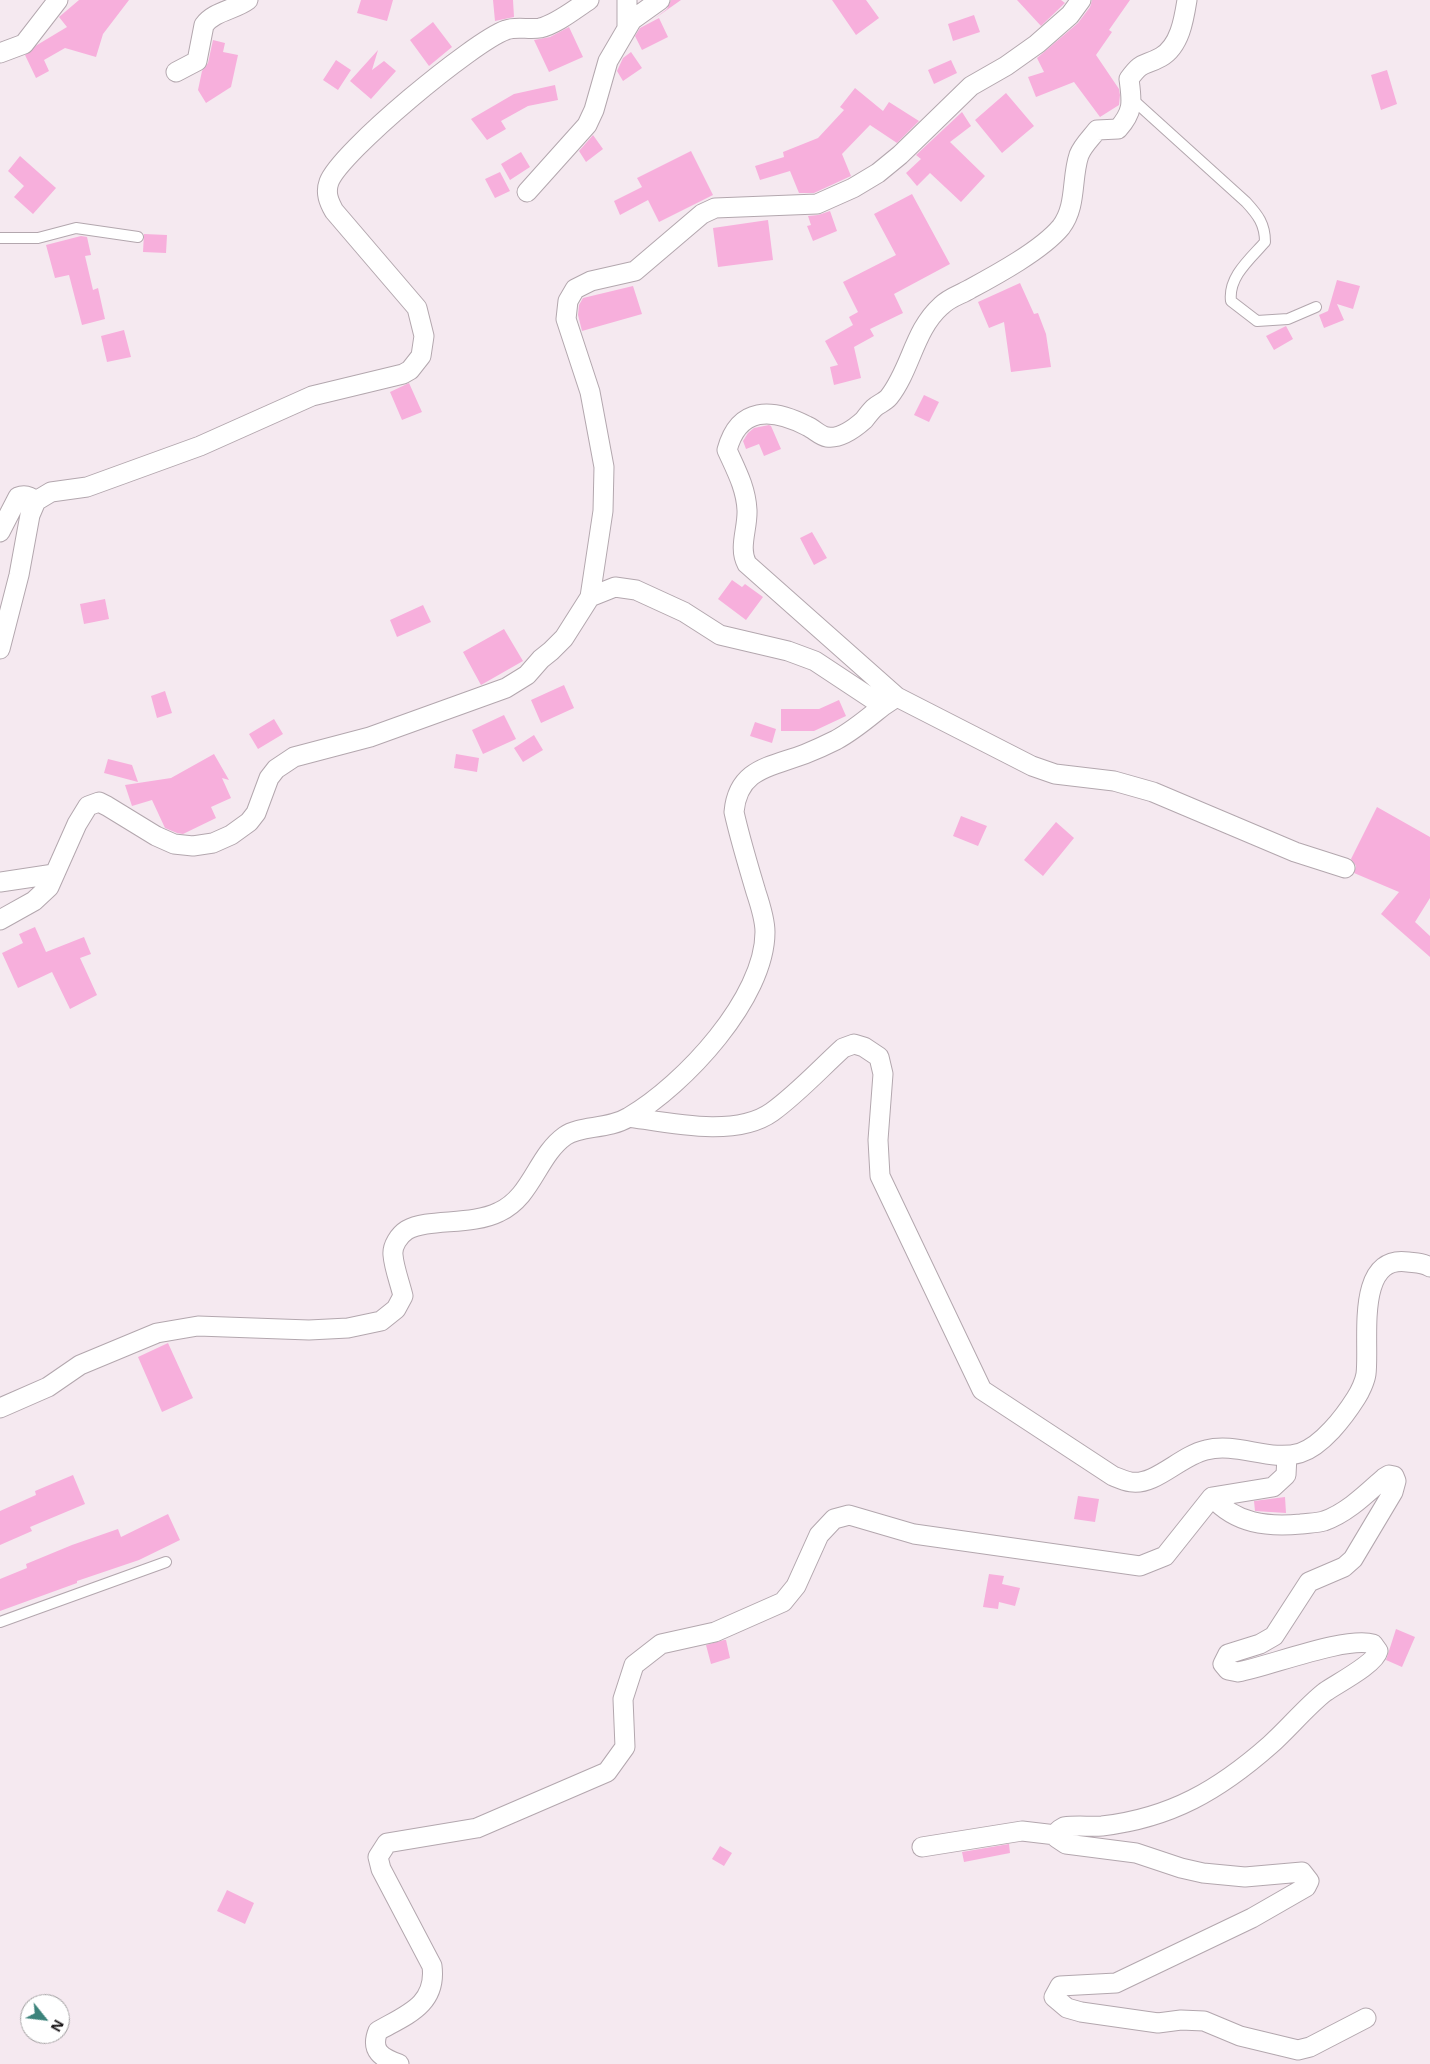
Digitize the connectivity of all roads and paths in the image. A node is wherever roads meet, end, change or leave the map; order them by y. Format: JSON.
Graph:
{"nodes":[{"id":1,"x":58,"y":0,"type":"edge"},
{"id":2,"x":248,"y":0,"type":"edge"},
{"id":3,"x":590,"y":0,"type":"edge"},
{"id":4,"x":627,"y":0,"type":"edge"},
{"id":5,"x":660,"y":0,"type":"edge"},
{"id":6,"x":1082,"y":0,"type":"edge"},
{"id":7,"x":1187,"y":0,"type":"edge"},
{"id":8,"x":627,"y":28,"type":"junction"},
{"id":9,"x":0,"y":53,"type":"edge"},
{"id":10,"x":176,"y":72,"type":"dead end"},
{"id":11,"x":1131,"y":98,"type":"junction"},
{"id":12,"x":527,"y":192,"type":"dead end"},
{"id":13,"x":138,"y":237,"type":"dead end"},
{"id":14,"x":0,"y":238,"type":"edge"},
{"id":15,"x":1316,"y":307,"type":"dead end"},
{"id":16,"x":36,"y":501,"type":"junction"},
{"id":17,"x":0,"y":532,"type":"edge"},
{"id":18,"x":590,"y":597,"type":"junction"},
{"id":19,"x":0,"y":649,"type":"edge"},
{"id":20,"x":890,"y":702,"type":"junction"},
{"id":21,"x":1345,"y":868,"type":"dead end"},
{"id":22,"x":54,"y":874,"type":"junction"},
{"id":23,"x":0,"y":882,"type":"edge"},
{"id":24,"x":0,"y":920,"type":"edge"},
{"id":25,"x":629,"y":1117,"type":"junction"},
{"id":26,"x":1430,"y":1267,"type":"edge"},
{"id":27,"x":0,"y":1408,"type":"edge"},
{"id":28,"x":1287,"y":1456,"type":"junction"},
{"id":29,"x":1212,"y":1497,"type":"junction"},
{"id":30,"x":166,"y":1562,"type":"dead end"},
{"id":31,"x":0,"y":1622,"type":"edge"},
{"id":32,"x":1056,"y":1835,"type":"junction"},
{"id":33,"x":922,"y":1847,"type":"dead end"},
{"id":34,"x":1366,"y":2018,"type":"dead end"},
{"id":35,"x":400,"y":2064,"type":"edge"}],
"edges":[{"from":1,"to":9,"type":"street"},
{"from":2,"to":10,"type":"street"},
{"from":3,"to":16,"type":"street"},
{"from":4,"to":8,"type":"street"},
{"from":5,"to":8,"type":"street"},
{"from":6,"to":18,"type":"street"},
{"from":7,"to":11,"type":"street"},
{"from":8,"to":12,"type":"street"},
{"from":11,"to":15,"type":"lane"},
{"from":11,"to":20,"type":"street"},
{"from":13,"to":14,"type":"lane"},
{"from":16,"to":17,"type":"street"},
{"from":16,"to":19,"type":"street"},
{"from":18,"to":20,"type":"street"},
{"from":18,"to":22,"type":"street"},
{"from":20,"to":21,"type":"street"},
{"from":20,"to":25,"type":"street"},
{"from":22,"to":23,"type":"street"},
{"from":22,"to":24,"type":"street"},
{"from":25,"to":27,"type":"street"},
{"from":25,"to":28,"type":"street"},
{"from":26,"to":28,"type":"street"},
{"from":28,"to":29,"type":"street"},
{"from":29,"to":32,"type":"street"},
{"from":29,"to":35,"type":"street"},
{"from":30,"to":31,"type":"lane"},
{"from":32,"to":33,"type":"street"},
{"from":32,"to":34,"type":"street"}]}
